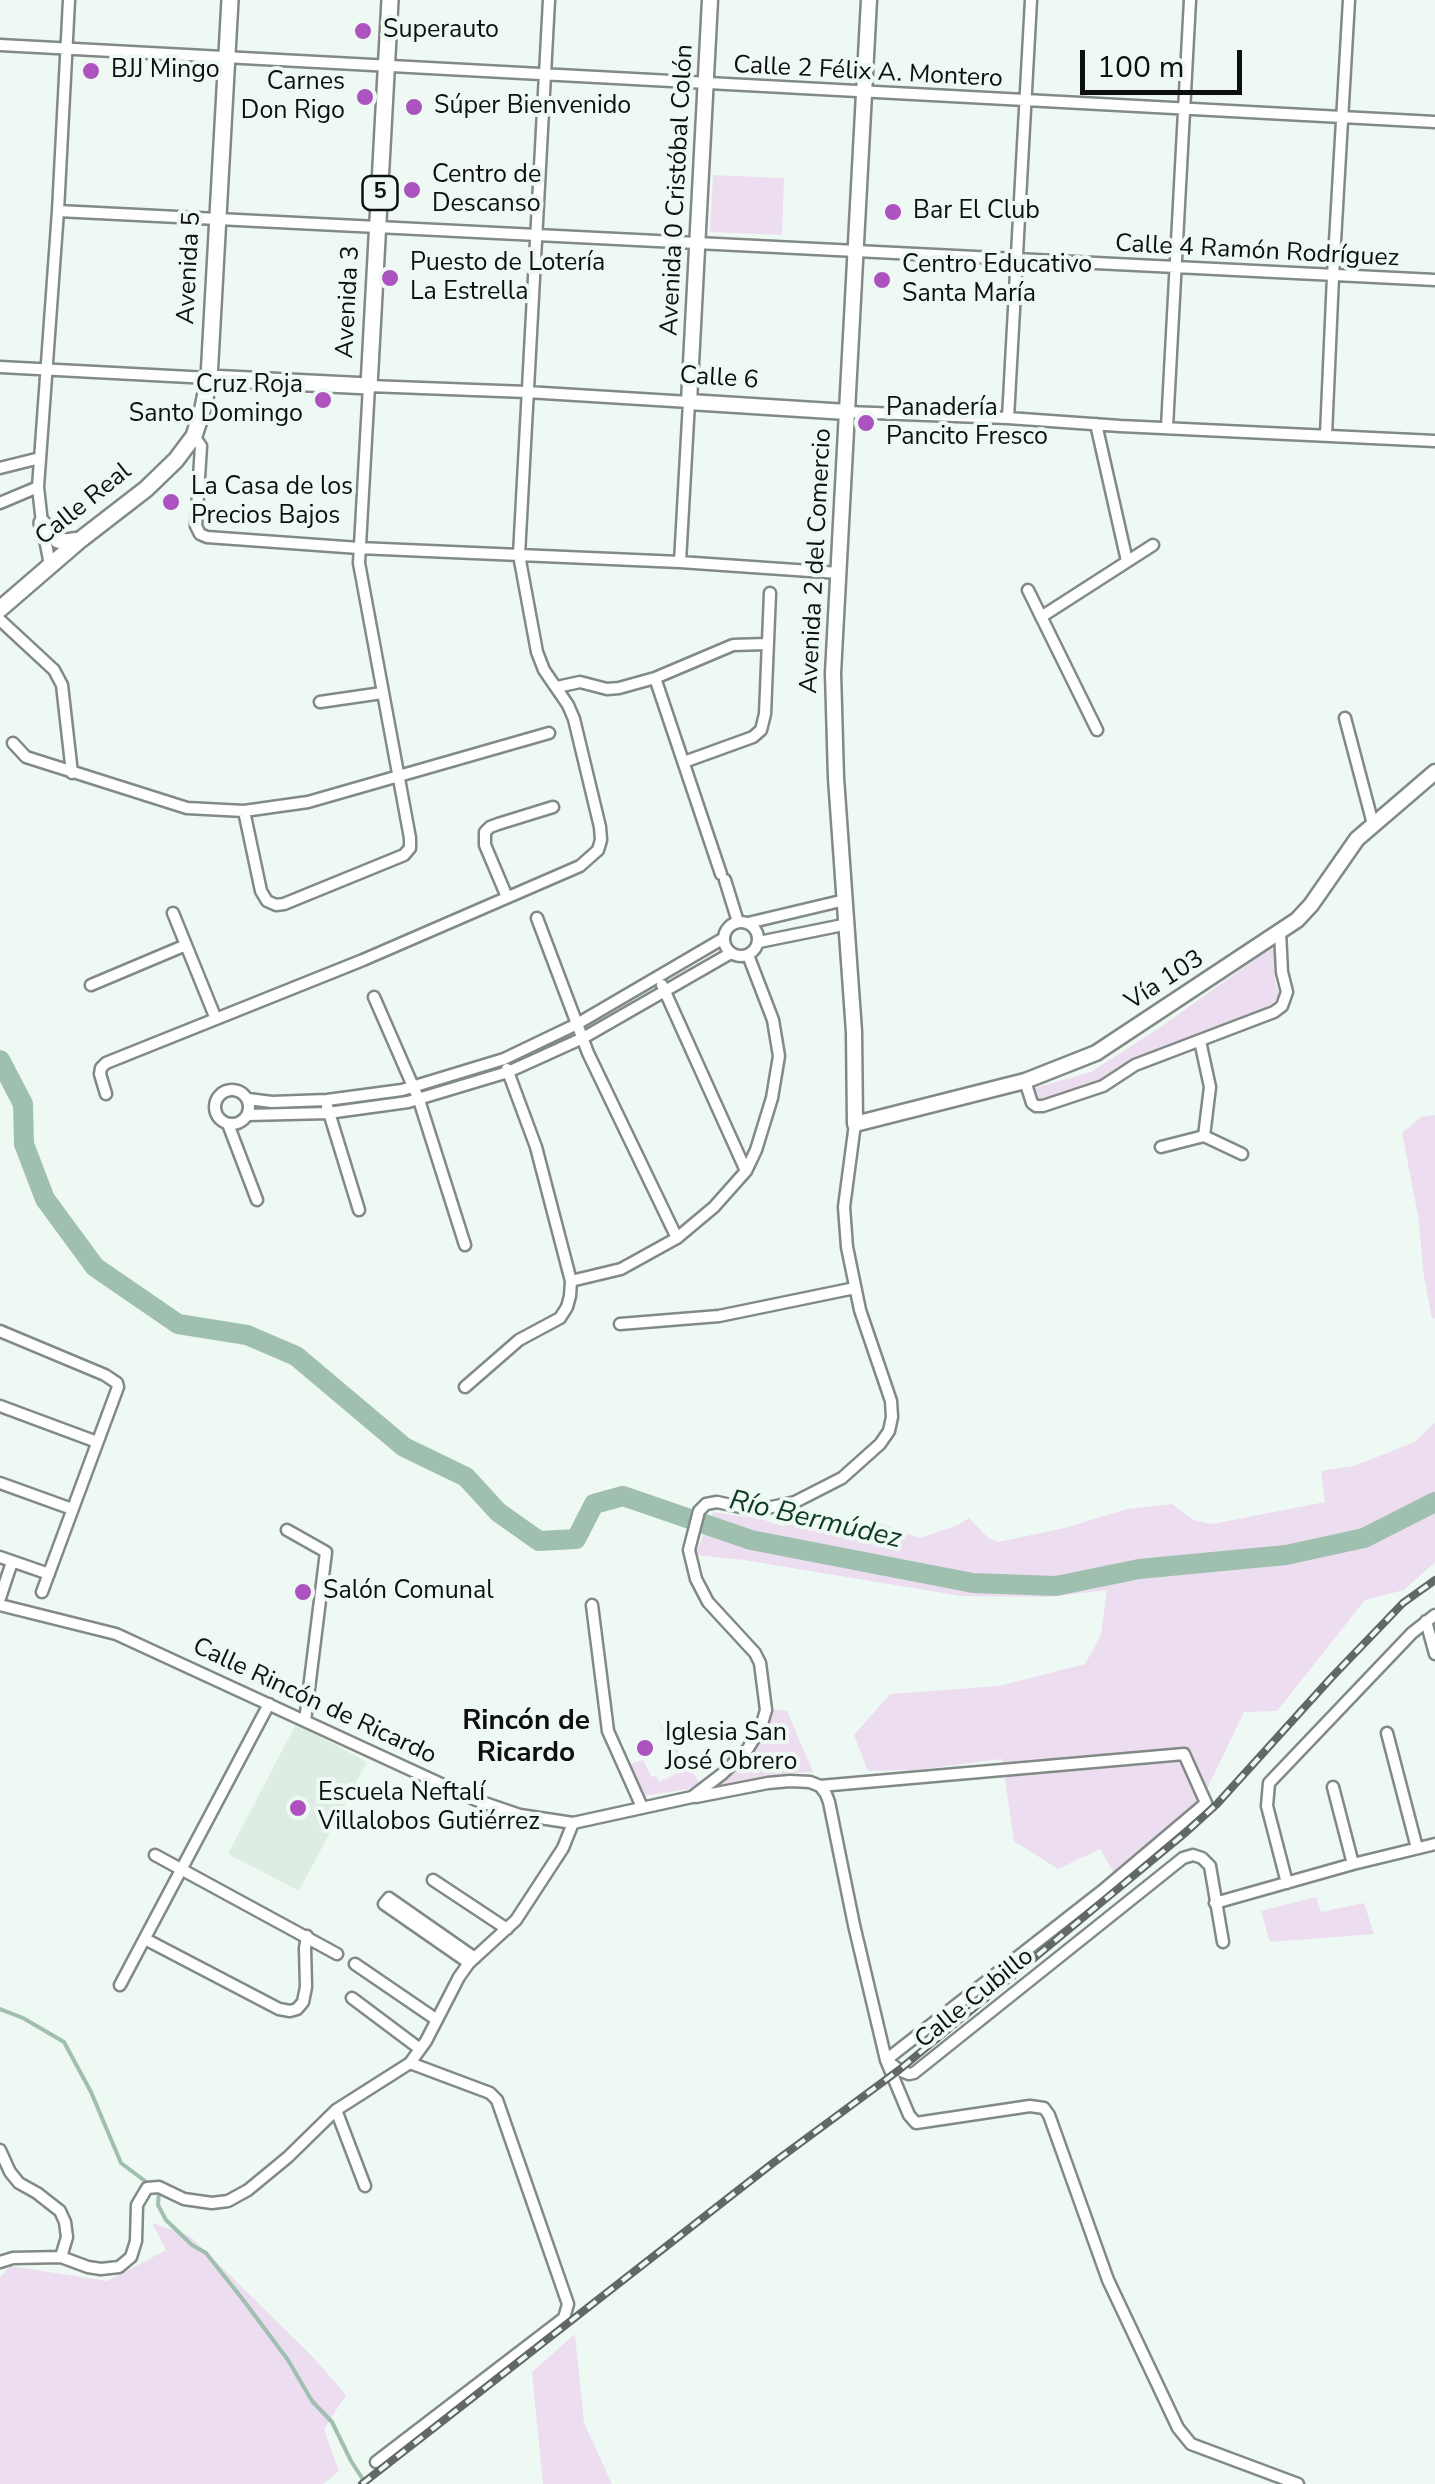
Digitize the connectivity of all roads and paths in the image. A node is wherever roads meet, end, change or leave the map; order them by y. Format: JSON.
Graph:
{"nodes":[{"id":1,"x":69,"y":0,"type":"edge"},
{"id":2,"x":230,"y":0,"type":"edge"},
{"id":3,"x":390,"y":0,"type":"edge"},
{"id":4,"x":549,"y":0,"type":"edge"},
{"id":5,"x":710,"y":0,"type":"edge"},
{"id":6,"x":869,"y":0,"type":"edge"},
{"id":7,"x":1031,"y":0,"type":"edge"},
{"id":8,"x":1190,"y":0,"type":"edge"},
{"id":9,"x":1349,"y":0,"type":"edge"},
{"id":10,"x":0,"y":46,"type":"edge"},
{"id":11,"x":66,"y":49,"type":"junction"},
{"id":12,"x":227,"y":59,"type":"junction"},
{"id":13,"x":386,"y":67,"type":"junction"},
{"id":14,"x":545,"y":75,"type":"junction"},
{"id":15,"x":706,"y":84,"type":"junction"},
{"id":16,"x":864,"y":92,"type":"junction"},
{"id":17,"x":1025,"y":101,"type":"junction"},
{"id":18,"x":1184,"y":110,"type":"junction"},
{"id":19,"x":1341,"y":118,"type":"junction"},
{"id":20,"x":1435,"y":122,"type":"edge"},
{"id":21,"x":58,"y":211,"type":"junction"},
{"id":22,"x":217,"y":218,"type":"junction"},
{"id":23,"x":378,"y":227,"type":"junction"},
{"id":24,"x":537,"y":234,"type":"junction"},
{"id":25,"x":697,"y":243,"type":"junction"},
{"id":26,"x":855,"y":252,"type":"junction"},
{"id":27,"x":1016,"y":259,"type":"junction"},
{"id":28,"x":1177,"y":268,"type":"junction"},
{"id":29,"x":1332,"y":276,"type":"junction"},
{"id":30,"x":1435,"y":280,"type":"edge"},
{"id":31,"x":0,"y":367,"type":"edge"},
{"id":32,"x":48,"y":369,"type":"junction"},
{"id":33,"x":208,"y":378,"type":"junction"},
{"id":34,"x":369,"y":386,"type":"junction"},
{"id":35,"x":526,"y":392,"type":"junction"},
{"id":36,"x":689,"y":402,"type":"junction"},
{"id":37,"x":846,"y":412,"type":"junction"},
{"id":38,"x":1008,"y":418,"type":"junction"},
{"id":39,"x":1096,"y":424,"type":"junction"},
{"id":40,"x":1167,"y":427,"type":"junction"},
{"id":41,"x":1326,"y":435,"type":"junction"},
{"id":42,"x":194,"y":436,"type":"junction"},
{"id":43,"x":1435,"y":441,"type":"edge"},
{"id":44,"x":40,"y":458,"type":"junction"},
{"id":45,"x":0,"y":468,"type":"edge"},
{"id":46,"x":38,"y":486,"type":"junction"},
{"id":47,"x":0,"y":503,"type":"edge"},
{"id":48,"x":42,"y":523,"type":"junction"},
{"id":49,"x":80,"y":540,"type":"junction"},
{"id":50,"x":1153,"y":545,"type":"dead end"},
{"id":51,"x":359,"y":548,"type":"junction"},
{"id":52,"x":520,"y":555,"type":"junction"},
{"id":53,"x":1127,"y":561,"type":"junction"},
{"id":54,"x":680,"y":562,"type":"junction"},
{"id":55,"x":50,"y":565,"type":"junction"},
{"id":56,"x":839,"y":573,"type":"junction"},
{"id":57,"x":1028,"y":590,"type":"dead end"},
{"id":58,"x":770,"y":593,"type":"dead end"},
{"id":59,"x":0,"y":608,"type":"edge"},
{"id":60,"x":1041,"y":617,"type":"junction"},
{"id":61,"x":0,"y":620,"type":"edge"},
{"id":62,"x":766,"y":644,"type":"junction"},
{"id":63,"x":655,"y":678,"type":"junction"},
{"id":64,"x":556,"y":686,"type":"junction"},
{"id":65,"x":382,"y":693,"type":"junction"},
{"id":66,"x":320,"y":702,"type":"dead end"},
{"id":67,"x":1345,"y":718,"type":"dead end"},
{"id":68,"x":1097,"y":730,"type":"dead end"},
{"id":69,"x":549,"y":733,"type":"dead end"},
{"id":70,"x":13,"y":743,"type":"dead end"},
{"id":71,"x":684,"y":762,"type":"junction"},
{"id":72,"x":1435,"y":772,"type":"edge"},
{"id":73,"x":72,"y":773,"type":"junction"},
{"id":74,"x":398,"y":778,"type":"junction"},
{"id":75,"x":553,"y":807,"type":"dead end"},
{"id":76,"x":244,"y":811,"type":"junction"},
{"id":77,"x":1373,"y":824,"type":"junction"},
{"id":78,"x":507,"y":897,"type":"junction"},
{"id":79,"x":845,"y":900,"type":"junction"},
{"id":80,"x":173,"y":913,"type":"dead end"},
{"id":81,"x":537,"y":918,"type":"dead end"},
{"id":82,"x":743,"y":923,"type":"junction"},
{"id":83,"x":848,"y":924,"type":"junction"},
{"id":84,"x":1280,"y":932,"type":"junction"},
{"id":85,"x":724,"y":938,"type":"junction"},
{"id":86,"x":758,"y":942,"type":"junction"},
{"id":87,"x":186,"y":945,"type":"junction"},
{"id":88,"x":731,"y":953,"type":"junction"},
{"id":89,"x":748,"y":955,"type":"junction"},
{"id":90,"x":659,"y":978,"type":"junction"},
{"id":91,"x":90,"y":985,"type":"dead end"},
{"id":92,"x":664,"y":990,"type":"junction"},
{"id":93,"x":374,"y":997,"type":"dead end"},
{"id":94,"x":216,"y":1018,"type":"junction"},
{"id":95,"x":578,"y":1024,"type":"junction"},
{"id":96,"x":582,"y":1038,"type":"junction"},
{"id":97,"x":1200,"y":1041,"type":"junction"},
{"id":98,"x":504,"y":1059,"type":"junction"},
{"id":99,"x":508,"y":1072,"type":"junction"},
{"id":100,"x":1025,"y":1082,"type":"junction"},
{"id":101,"x":414,"y":1088,"type":"junction"},
{"id":102,"x":106,"y":1094,"type":"dead end"},
{"id":103,"x":248,"y":1099,"type":"junction"},
{"id":104,"x":327,"y":1100,"type":"junction"},
{"id":105,"x":418,"y":1100,"type":"junction"},
{"id":106,"x":328,"y":1113,"type":"junction"},
{"id":107,"x":248,"y":1115,"type":"junction"},
{"id":108,"x":228,"y":1124,"type":"junction"},
{"id":109,"x":856,"y":1124,"type":"junction"},
{"id":110,"x":1204,"y":1136,"type":"junction"},
{"id":111,"x":1161,"y":1148,"type":"dead end"},
{"id":112,"x":1242,"y":1154,"type":"dead end"},
{"id":113,"x":746,"y":1170,"type":"junction"},
{"id":114,"x":257,"y":1200,"type":"dead end"},
{"id":115,"x":359,"y":1210,"type":"dead end"},
{"id":116,"x":678,"y":1238,"type":"junction"},
{"id":117,"x":465,"y":1245,"type":"dead end"},
{"id":118,"x":571,"y":1281,"type":"junction"},
{"id":119,"x":855,"y":1288,"type":"junction"},
{"id":120,"x":620,"y":1324,"type":"dead end"},
{"id":121,"x":0,"y":1330,"type":"edge"},
{"id":122,"x":464,"y":1387,"type":"dead end"},
{"id":123,"x":0,"y":1406,"type":"edge"},
{"id":124,"x":98,"y":1442,"type":"junction"},
{"id":125,"x":0,"y":1483,"type":"edge"},
{"id":126,"x":72,"y":1510,"type":"junction"},
{"id":127,"x":287,"y":1530,"type":"dead end"},
{"id":128,"x":0,"y":1558,"type":"edge"},
{"id":129,"x":12,"y":1562,"type":"junction"},
{"id":130,"x":49,"y":1574,"type":"junction"},
{"id":131,"x":42,"y":1592,"type":"dead end"},
{"id":132,"x":0,"y":1602,"type":"edge"},
{"id":133,"x":592,"y":1605,"type":"dead end"},
{"id":134,"x":1431,"y":1618,"type":"edge"},
{"id":135,"x":1435,"y":1654,"type":"edge"},
{"id":136,"x":269,"y":1704,"type":"junction"},
{"id":137,"x":305,"y":1720,"type":"junction"},
{"id":138,"x":1387,"y":1733,"type":"dead end"},
{"id":139,"x":820,"y":1786,"type":"junction"},
{"id":140,"x":1334,"y":1787,"type":"dead end"},
{"id":141,"x":692,"y":1797,"type":"junction"},
{"id":142,"x":642,"y":1807,"type":"junction"},
{"id":143,"x":573,"y":1823,"type":"junction"},
{"id":144,"x":1435,"y":1844,"type":"edge"},
{"id":145,"x":1418,"y":1848,"type":"junction"},
{"id":146,"x":154,"y":1855,"type":"dead end"},
{"id":147,"x":1353,"y":1864,"type":"junction"},
{"id":148,"x":181,"y":1869,"type":"junction"},
{"id":149,"x":433,"y":1880,"type":"dead end"},
{"id":150,"x":1287,"y":1884,"type":"junction"},
{"id":151,"x":1215,"y":1904,"type":"junction"},
{"id":152,"x":507,"y":1929,"type":"junction"},
{"id":153,"x":307,"y":1936,"type":"junction"},
{"id":154,"x":145,"y":1939,"type":"junction"},
{"id":155,"x":1223,"y":1942,"type":"dead end"},
{"id":156,"x":338,"y":1954,"type":"dead end"},
{"id":157,"x":472,"y":1961,"type":"junction"},
{"id":158,"x":356,"y":1964,"type":"dead end"},
{"id":159,"x":120,"y":1985,"type":"dead end"},
{"id":160,"x":352,"y":1998,"type":"dead end"},
{"id":161,"x":437,"y":2020,"type":"junction"},
{"id":162,"x":420,"y":2049,"type":"junction"},
{"id":163,"x":886,"y":2060,"type":"junction"},
{"id":164,"x":410,"y":2063,"type":"junction"},
{"id":165,"x":336,"y":2110,"type":"junction"},
{"id":166,"x":0,"y":2150,"type":"edge"},
{"id":167,"x":365,"y":2186,"type":"dead end"},
{"id":168,"x":61,"y":2257,"type":"junction"},
{"id":169,"x":0,"y":2262,"type":"edge"},
{"id":170,"x":376,"y":2462,"type":"dead end"},
{"id":171,"x":1298,"y":2484,"type":"edge"}],
"edges":[{"from":1,"to":11,"type":"street"},
{"from":2,"to":12,"type":"main road","name":"Avenida 5"},
{"from":3,"to":13,"type":"main road","name":"Avenida 3","number":"5"},
{"from":4,"to":14,"type":"street"},
{"from":5,"to":15,"type":"main road","name":"Avenida 0 Cristóbal Colón"},
{"from":6,"to":16,"type":"main road","name":"Avenida 2 del Comercio"},
{"from":7,"to":17,"type":"street"},
{"from":8,"to":18,"type":"street"},
{"from":9,"to":19,"type":"street"},
{"from":10,"to":11,"type":"street","name":"Calle 2 Félix A. Montero"},
{"from":11,"to":12,"type":"street","name":"Calle 2 Félix A. Montero"},
{"from":11,"to":21,"type":"street"},
{"from":12,"to":13,"type":"street","name":"Calle 2 Félix A. Montero"},
{"from":12,"to":22,"type":"main road","name":"Avenida 5"},
{"from":13,"to":14,"type":"street","name":"Calle 2 Félix A. Montero"},
{"from":13,"to":23,"type":"main road","name":"Avenida 3","number":"5"},
{"from":14,"to":15,"type":"street","name":"Calle 2 Félix A. Montero"},
{"from":14,"to":24,"type":"street"},
{"from":15,"to":16,"type":"street","name":"Calle 2 Félix A. Montero"},
{"from":15,"to":25,"type":"main road","name":"Avenida 0 Cristóbal Colón"},
{"from":16,"to":17,"type":"street","name":"Calle 2 Félix A. Montero"},
{"from":16,"to":26,"type":"main road","name":"Avenida 2 del Comercio"},
{"from":17,"to":18,"type":"street","name":"Calle 2 Félix A. Montero"},
{"from":17,"to":27,"type":"street"},
{"from":18,"to":19,"type":"street","name":"Calle 2 Félix A. Montero"},
{"from":18,"to":28,"type":"street"},
{"from":19,"to":20,"type":"street","name":"Calle 2 Félix A. Montero"},
{"from":19,"to":29,"type":"street"},
{"from":21,"to":22,"type":"street","name":"Calle 4 Ramón Rodríguez"},
{"from":21,"to":32,"type":"street"},
{"from":22,"to":23,"type":"street","name":"Calle 4 Ramón Rodríguez"},
{"from":22,"to":33,"type":"main road","name":"Avenida 5"},
{"from":23,"to":24,"type":"street","name":"Calle 4 Ramón Rodríguez"},
{"from":23,"to":34,"type":"main road","name":"Avenida 3","number":"5"},
{"from":24,"to":25,"type":"street","name":"Calle 4 Ramón Rodríguez"},
{"from":24,"to":35,"type":"street"},
{"from":25,"to":26,"type":"street","name":"Calle 4 Ramón Rodríguez"},
{"from":25,"to":36,"type":"main road","name":"Avenida 0 Cristóbal Colón"},
{"from":26,"to":27,"type":"street","name":"Calle 4 Ramón Rodríguez"},
{"from":26,"to":37,"type":"main road","name":"Avenida 2 del Comercio"},
{"from":27,"to":28,"type":"street","name":"Calle 4 Ramón Rodríguez"},
{"from":27,"to":38,"type":"street"},
{"from":28,"to":29,"type":"street","name":"Calle 4 Ramón Rodríguez"},
{"from":28,"to":40,"type":"street"},
{"from":29,"to":30,"type":"street","name":"Calle 4 Ramón Rodríguez"},
{"from":29,"to":41,"type":"street"},
{"from":31,"to":32,"type":"street","name":"Calle 6"},
{"from":32,"to":33,"type":"street","name":"Calle 6"},
{"from":32,"to":44,"type":"street"},
{"from":33,"to":34,"type":"main road","name":"Calle 6"},
{"from":33,"to":42,"type":"main road","name":"Avenida 5"},
{"from":34,"to":35,"type":"street","name":"Calle 6"},
{"from":34,"to":51,"type":"street","name":"Avenida 3"},
{"from":35,"to":36,"type":"street","name":"Calle 6"},
{"from":35,"to":52,"type":"street"},
{"from":36,"to":37,"type":"main road","name":"Calle 6"},
{"from":36,"to":54,"type":"street","name":"Avenida 0 Cristóbal Colón"},
{"from":37,"to":38,"type":"street","name":"Calle 6"},
{"from":37,"to":56,"type":"main road","name":"Avenida 2 del Comercio"},
{"from":38,"to":39,"type":"street","name":"Calle 6"},
{"from":39,"to":40,"type":"street","name":"Calle 6"},
{"from":39,"to":53,"type":"street"},
{"from":40,"to":41,"type":"street","name":"Calle 6"},
{"from":41,"to":43,"type":"street","name":"Calle 6"},
{"from":42,"to":49,"type":"main road","name":"Calle Real"},
{"from":42,"to":51,"type":"street","name":"Avenida 5"},
{"from":44,"to":45,"type":"street"},
{"from":44,"to":46,"type":"street"},
{"from":46,"to":47,"type":"street"},
{"from":46,"to":48,"type":"street"},
{"from":48,"to":49,"type":"main road"},
{"from":48,"to":55,"type":"street"},
{"from":49,"to":55,"type":"main road","name":"Calle Real"},
{"from":50,"to":53,"type":"street"},
{"from":51,"to":52,"type":"street"},
{"from":51,"to":65,"type":"street","name":"Avenida 3"},
{"from":52,"to":54,"type":"street"},
{"from":52,"to":64,"type":"street"},
{"from":53,"to":60,"type":"street"},
{"from":54,"to":56,"type":"street"},
{"from":55,"to":59,"type":"main road","name":"Calle Real"},
{"from":56,"to":79,"type":"main road","name":"Avenida 2 del Comercio"},
{"from":57,"to":60,"type":"street"},
{"from":58,"to":62,"type":"street"},
{"from":60,"to":68,"type":"street"},
{"from":61,"to":73,"type":"street"},
{"from":62,"to":63,"type":"street"},
{"from":62,"to":71,"type":"street"},
{"from":63,"to":64,"type":"street"},
{"from":63,"to":71,"type":"street"},
{"from":64,"to":78,"type":"street"},
{"from":65,"to":66,"type":"street"},
{"from":65,"to":74,"type":"street","name":"Avenida 3"},
{"from":67,"to":77,"type":"street"},
{"from":69,"to":74,"type":"street"},
{"from":70,"to":73,"type":"street"},
{"from":71,"to":82,"type":"street"},
{"from":72,"to":77,"type":"main road","name":"Vía 103"},
{"from":73,"to":76,"type":"street"},
{"from":74,"to":76,"type":"street"},
{"from":74,"to":76,"type":"street","name":"Avenida 3"},
{"from":75,"to":78,"type":"street"},
{"from":77,"to":84,"type":"main road","name":"Vía 103"},
{"from":78,"to":94,"type":"street"},
{"from":79,"to":82,"type":"street"},
{"from":79,"to":83,"type":"main road","name":"Avenida 2 del Comercio"},
{"from":80,"to":87,"type":"street"},
{"from":81,"to":95,"type":"street"},
{"from":82,"to":85,"type":"street"},
{"from":82,"to":86,"type":"street"},
{"from":83,"to":86,"type":"street"},
{"from":83,"to":109,"type":"main road","name":"Avenida 2 del Comercio"},
{"from":84,"to":97,"type":"street"},
{"from":84,"to":100,"type":"main road","name":"Vía 103"},
{"from":85,"to":88,"type":"street"},
{"from":85,"to":90,"type":"street"},
{"from":86,"to":89,"type":"street"},
{"from":87,"to":91,"type":"street"},
{"from":87,"to":94,"type":"street"},
{"from":88,"to":89,"type":"street"},
{"from":88,"to":92,"type":"street"},
{"from":89,"to":113,"type":"street"},
{"from":90,"to":92,"type":"street"},
{"from":90,"to":95,"type":"street"},
{"from":92,"to":96,"type":"street"},
{"from":92,"to":113,"type":"street"},
{"from":93,"to":101,"type":"street"},
{"from":94,"to":102,"type":"street"},
{"from":95,"to":96,"type":"street"},
{"from":95,"to":98,"type":"street"},
{"from":96,"to":99,"type":"street"},
{"from":96,"to":116,"type":"street"},
{"from":97,"to":100,"type":"street"},
{"from":97,"to":110,"type":"street"},
{"from":98,"to":99,"type":"street"},
{"from":98,"to":101,"type":"street"},
{"from":99,"to":105,"type":"street"},
{"from":99,"to":118,"type":"street"},
{"from":100,"to":109,"type":"main road","name":"Vía 103"},
{"from":101,"to":104,"type":"street"},
{"from":101,"to":105,"type":"street"},
{"from":103,"to":104,"type":"street"},
{"from":103,"to":107,"type":"street"},
{"from":103,"to":108,"type":"street"},
{"from":104,"to":106,"type":"street"},
{"from":105,"to":106,"type":"street"},
{"from":105,"to":117,"type":"street"},
{"from":106,"to":107,"type":"street"},
{"from":106,"to":115,"type":"street"},
{"from":107,"to":108,"type":"street"},
{"from":108,"to":114,"type":"street"},
{"from":109,"to":119,"type":"street","name":"Calle Rincón de Ricardo"},
{"from":110,"to":111,"type":"street"},
{"from":110,"to":112,"type":"street"},
{"from":113,"to":116,"type":"street"},
{"from":116,"to":118,"type":"street"},
{"from":118,"to":122,"type":"street"},
{"from":119,"to":120,"type":"street"},
{"from":119,"to":141,"type":"street","name":"Calle Rincón de Ricardo"},
{"from":121,"to":124,"type":"street"},
{"from":123,"to":124,"type":"street"},
{"from":124,"to":126,"type":"street"},
{"from":125,"to":126,"type":"street"},
{"from":126,"to":130,"type":"street"},
{"from":127,"to":137,"type":"street"},
{"from":128,"to":129,"type":"street"},
{"from":129,"to":130,"type":"street"},
{"from":129,"to":132,"type":"street"},
{"from":130,"to":131,"type":"street"},
{"from":132,"to":136,"type":"street","name":"Calle Rincón de Ricardo"},
{"from":133,"to":142,"type":"street"},
{"from":134,"to":135,"type":"street"},
{"from":134,"to":150,"type":"street"},
{"from":136,"to":137,"type":"street","name":"Calle Rincón de Ricardo"},
{"from":136,"to":148,"type":"street"},
{"from":137,"to":143,"type":"street","name":"Calle Rincón de Ricardo"},
{"from":138,"to":145,"type":"street"},
{"from":139,"to":141,"type":"street"},
{"from":139,"to":163,"type":"street","name":"Calle Cubillo"},
{"from":139,"to":163,"type":"street"},
{"from":140,"to":147,"type":"street"},
{"from":141,"to":142,"type":"street","name":"Calle Rincón de Ricardo"},
{"from":142,"to":143,"type":"street","name":"Calle Rincón de Ricardo"},
{"from":143,"to":152,"type":"street"},
{"from":144,"to":145,"type":"street"},
{"from":145,"to":147,"type":"street"},
{"from":146,"to":148,"type":"street"},
{"from":147,"to":150,"type":"street"},
{"from":148,"to":153,"type":"street"},
{"from":148,"to":154,"type":"street"},
{"from":149,"to":152,"type":"street"},
{"from":150,"to":151,"type":"street"},
{"from":151,"to":155,"type":"street","name":"Calle Cubillo"},
{"from":151,"to":163,"type":"street","name":"Calle Cubillo"},
{"from":152,"to":157,"type":"street"},
{"from":153,"to":154,"type":"street"},
{"from":153,"to":156,"type":"street"},
{"from":154,"to":159,"type":"street"},
{"from":157,"to":157,"type":"street"},
{"from":157,"to":161,"type":"street"},
{"from":158,"to":161,"type":"street"},
{"from":160,"to":162,"type":"street"},
{"from":161,"to":162,"type":"street"},
{"from":162,"to":164,"type":"street"},
{"from":163,"to":171,"type":"street"},
{"from":164,"to":165,"type":"street"},
{"from":164,"to":170,"type":"street"},
{"from":165,"to":167,"type":"street"},
{"from":165,"to":168,"type":"street"},
{"from":166,"to":168,"type":"street"},
{"from":168,"to":169,"type":"street"}]}
